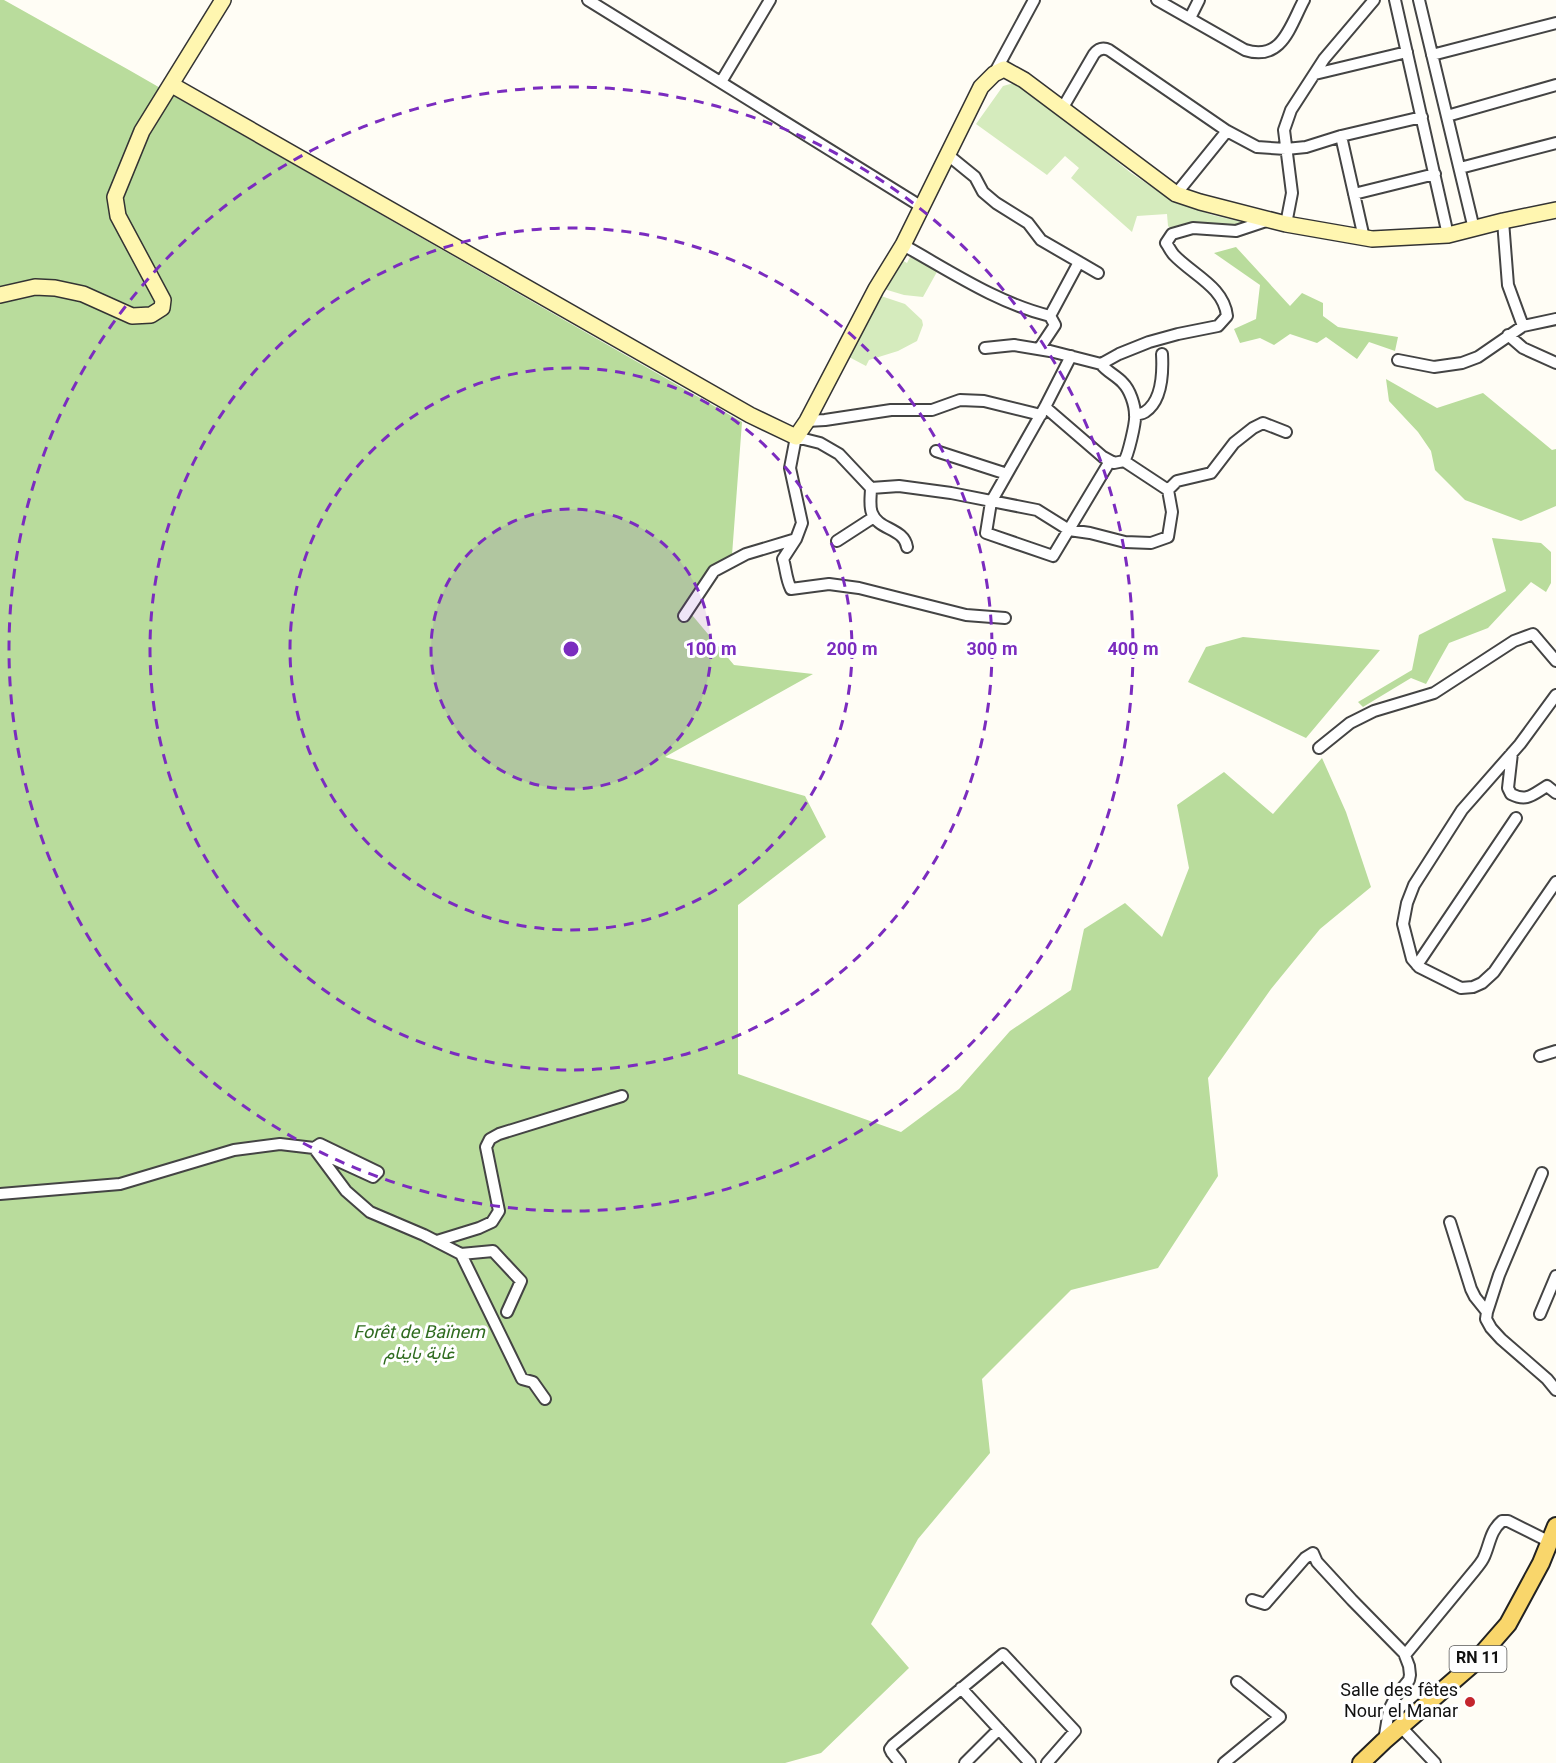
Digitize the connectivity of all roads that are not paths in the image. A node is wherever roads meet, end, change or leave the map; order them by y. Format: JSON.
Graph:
{"nodes":[{"id":1,"x":223,"y":0,"type":"edge"},
{"id":2,"x":588,"y":0,"type":"edge"},
{"id":3,"x":770,"y":0,"type":"edge"},
{"id":4,"x":1034,"y":0,"type":"edge"},
{"id":5,"x":1156,"y":0,"type":"edge"},
{"id":6,"x":1199,"y":0,"type":"edge"},
{"id":7,"x":1304,"y":0,"type":"edge"},
{"id":8,"x":1374,"y":0,"type":"edge"},
{"id":9,"x":1395,"y":0,"type":"edge"},
{"id":10,"x":1419,"y":0,"type":"edge"},
{"id":11,"x":1190,"y":18,"type":"junction"},
{"id":12,"x":1556,"y":23,"type":"edge"},
{"id":13,"x":1407,"y":52,"type":"junction"},
{"id":14,"x":1432,"y":55,"type":"junction"},
{"id":15,"x":994,"y":74,"type":"junction"},
{"id":16,"x":1315,"y":74,"type":"junction"},
{"id":17,"x":721,"y":82,"type":"junction"},
{"id":18,"x":172,"y":85,"type":"junction"},
{"id":19,"x":1556,"y":85,"type":"edge"},
{"id":20,"x":1062,"y":109,"type":"junction"},
{"id":21,"x":1447,"y":116,"type":"junction"},
{"id":22,"x":1422,"y":117,"type":"junction"},
{"id":23,"x":1227,"y":131,"type":"junction"},
{"id":24,"x":1341,"y":136,"type":"junction"},
{"id":25,"x":1556,"y":143,"type":"edge"},
{"id":26,"x":1286,"y":149,"type":"junction"},
{"id":27,"x":948,"y":155,"type":"junction"},
{"id":28,"x":1460,"y":168,"type":"junction"},
{"id":29,"x":1435,"y":174,"type":"junction"},
{"id":30,"x":1176,"y":194,"type":"junction"},
{"id":31,"x":1354,"y":194,"type":"junction"},
{"id":32,"x":922,"y":207,"type":"junction"},
{"id":33,"x":1556,"y":210,"type":"edge"},
{"id":34,"x":1269,"y":220,"type":"junction"},
{"id":35,"x":1503,"y":221,"type":"junction"},
{"id":36,"x":1286,"y":224,"type":"junction"},
{"id":37,"x":1474,"y":228,"type":"junction"},
{"id":38,"x":1448,"y":235,"type":"junction"},
{"id":39,"x":1364,"y":238,"type":"junction"},
{"id":40,"x":903,"y":245,"type":"junction"},
{"id":41,"x":1079,"y":262,"type":"junction"},
{"id":42,"x":1098,"y":273,"type":"dead end"},
{"id":43,"x":0,"y":295,"type":"edge"},
{"id":44,"x":1050,"y":316,"type":"junction"},
{"id":45,"x":1556,"y":319,"type":"edge"},
{"id":46,"x":1523,"y":326,"type":"junction"},
{"id":47,"x":1508,"y":335,"type":"junction"},
{"id":48,"x":985,"y":348,"type":"dead end"},
{"id":49,"x":1039,"y":349,"type":"junction"},
{"id":50,"x":1162,"y":354,"type":"dead end"},
{"id":51,"x":1071,"y":356,"type":"junction"},
{"id":52,"x":1398,"y":360,"type":"dead end"},
{"id":53,"x":1556,"y":363,"type":"edge"},
{"id":54,"x":1101,"y":364,"type":"junction"},
{"id":55,"x":1043,"y":411,"type":"junction"},
{"id":56,"x":1136,"y":415,"type":"junction"},
{"id":57,"x":807,"y":421,"type":"junction"},
{"id":58,"x":1286,"y":432,"type":"dead end"},
{"id":59,"x":796,"y":437,"type":"junction"},
{"id":60,"x":936,"y":451,"type":"dead end"},
{"id":61,"x":1110,"y":461,"type":"junction"},
{"id":62,"x":1124,"y":461,"type":"junction"},
{"id":63,"x":1007,"y":474,"type":"junction"},
{"id":64,"x":871,"y":488,"type":"junction"},
{"id":65,"x":1168,"y":490,"type":"junction"},
{"id":66,"x":991,"y":502,"type":"junction"},
{"id":67,"x":874,"y":517,"type":"junction"},
{"id":68,"x":1069,"y":530,"type":"junction"},
{"id":69,"x":796,"y":539,"type":"junction"},
{"id":70,"x":837,"y":541,"type":"dead end"},
{"id":71,"x":907,"y":547,"type":"dead end"},
{"id":72,"x":684,"y":616,"type":"dead end"},
{"id":73,"x":1005,"y":618,"type":"dead end"},
{"id":74,"x":1556,"y":661,"type":"edge"},
{"id":75,"x":1556,"y":695,"type":"edge"},
{"id":76,"x":1319,"y":747,"type":"dead end"},
{"id":77,"x":1512,"y":752,"type":"junction"},
{"id":78,"x":1556,"y":793,"type":"edge"},
{"id":79,"x":1516,"y":818,"type":"dead end"},
{"id":80,"x":1556,"y":882,"type":"edge"},
{"id":81,"x":1417,"y":965,"type":"junction"},
{"id":82,"x":1556,"y":1051,"type":"edge"},
{"id":83,"x":1540,"y":1056,"type":"dead end"},
{"id":84,"x":622,"y":1096,"type":"dead end"},
{"id":85,"x":314,"y":1148,"type":"junction"},
{"id":86,"x":1542,"y":1173,"type":"dead end"},
{"id":87,"x":0,"y":1194,"type":"edge"},
{"id":88,"x":1450,"y":1222,"type":"dead end"},
{"id":89,"x":437,"y":1241,"type":"junction"},
{"id":90,"x":461,"y":1254,"type":"junction"},
{"id":91,"x":1555,"y":1281,"type":"edge"},
{"id":92,"x":507,"y":1312,"type":"dead end"},
{"id":93,"x":1486,"y":1312,"type":"junction"},
{"id":94,"x":1540,"y":1314,"type":"dead end"},
{"id":95,"x":1556,"y":1390,"type":"edge"},
{"id":96,"x":545,"y":1399,"type":"dead end"},
{"id":97,"x":1556,"y":1526,"type":"edge"},
{"id":98,"x":1550,"y":1542,"type":"junction"},
{"id":99,"x":1252,"y":1600,"type":"dead end"},
{"id":100,"x":1405,"y":1655,"type":"junction"},
{"id":101,"x":1237,"y":1682,"type":"dead end"},
{"id":102,"x":961,"y":1688,"type":"junction"},
{"id":103,"x":1401,"y":1727,"type":"junction"},
{"id":104,"x":999,"y":1729,"type":"junction"},
{"id":105,"x":1384,"y":1741,"type":"junction"},
{"id":106,"x":900,"y":1763,"type":"edge"},
{"id":107,"x":965,"y":1763,"type":"edge"},
{"id":108,"x":1030,"y":1763,"type":"edge"},
{"id":109,"x":1047,"y":1763,"type":"edge"},
{"id":110,"x":1224,"y":1763,"type":"edge"},
{"id":111,"x":1361,"y":1763,"type":"edge"},
{"id":112,"x":1435,"y":1763,"type":"edge"}],
"edges":[{"from":1,"to":18,"type":"street"},
{"from":2,"to":17,"type":"street"},
{"from":3,"to":17,"type":"street"},
{"from":4,"to":15,"type":"street"},
{"from":5,"to":11,"type":"street"},
{"from":6,"to":11,"type":"street"},
{"from":7,"to":11,"type":"street"},
{"from":8,"to":16,"type":"street"},
{"from":9,"to":13,"type":"street"},
{"from":10,"to":14,"type":"street"},
{"from":12,"to":14,"type":"street"},
{"from":13,"to":16,"type":"street"},
{"from":13,"to":22,"type":"street"},
{"from":14,"to":21,"type":"street"},
{"from":15,"to":20,"type":"street"},
{"from":15,"to":27,"type":"street"},
{"from":16,"to":26,"type":"street"},
{"from":17,"to":32,"type":"street"},
{"from":18,"to":43,"type":"street"},
{"from":18,"to":59,"type":"street"},
{"from":19,"to":21,"type":"street"},
{"from":20,"to":23,"type":"street"},
{"from":20,"to":30,"type":"street"},
{"from":21,"to":28,"type":"street"},
{"from":22,"to":24,"type":"street"},
{"from":22,"to":29,"type":"street"},
{"from":23,"to":26,"type":"street"},
{"from":23,"to":30,"type":"street"},
{"from":24,"to":26,"type":"street"},
{"from":24,"to":31,"type":"street"},
{"from":25,"to":28,"type":"street"},
{"from":26,"to":36,"type":"street"},
{"from":27,"to":32,"type":"street"},
{"from":27,"to":41,"type":"street"},
{"from":28,"to":37,"type":"street"},
{"from":29,"to":31,"type":"street"},
{"from":29,"to":38,"type":"street"},
{"from":30,"to":34,"type":"street"},
{"from":31,"to":39,"type":"street"},
{"from":32,"to":40,"type":"street"},
{"from":33,"to":35,"type":"street"},
{"from":34,"to":36,"type":"street"},
{"from":34,"to":54,"type":"street"},
{"from":35,"to":37,"type":"street"},
{"from":35,"to":46,"type":"street"},
{"from":36,"to":39,"type":"street"},
{"from":37,"to":38,"type":"street"},
{"from":38,"to":39,"type":"street"},
{"from":40,"to":44,"type":"street"},
{"from":40,"to":57,"type":"street"},
{"from":41,"to":42,"type":"street"},
{"from":41,"to":44,"type":"street"},
{"from":44,"to":49,"type":"street"},
{"from":45,"to":46,"type":"street"},
{"from":46,"to":47,"type":"street"},
{"from":47,"to":52,"type":"street"},
{"from":47,"to":53,"type":"street"},
{"from":48,"to":49,"type":"street"},
{"from":49,"to":51,"type":"street"},
{"from":50,"to":56,"type":"street"},
{"from":51,"to":54,"type":"street"},
{"from":51,"to":55,"type":"street"},
{"from":54,"to":56,"type":"street"},
{"from":55,"to":57,"type":"street"},
{"from":55,"to":61,"type":"street"},
{"from":55,"to":63,"type":"street"},
{"from":56,"to":62,"type":"street"},
{"from":57,"to":59,"type":"street"},
{"from":58,"to":65,"type":"street"},
{"from":59,"to":64,"type":"street"},
{"from":59,"to":69,"type":"street"},
{"from":60,"to":63,"type":"street"},
{"from":61,"to":62,"type":"street"},
{"from":61,"to":68,"type":"street"},
{"from":62,"to":65,"type":"street"},
{"from":63,"to":66,"type":"street"},
{"from":64,"to":66,"type":"street"},
{"from":64,"to":67,"type":"street"},
{"from":65,"to":68,"type":"street"},
{"from":66,"to":68,"type":"street"},
{"from":66,"to":68,"type":"street"},
{"from":67,"to":70,"type":"street"},
{"from":67,"to":71,"type":"street"},
{"from":69,"to":72,"type":"street"},
{"from":69,"to":73,"type":"street"},
{"from":74,"to":76,"type":"street"},
{"from":75,"to":77,"type":"street"},
{"from":77,"to":78,"type":"street"},
{"from":77,"to":81,"type":"street"},
{"from":79,"to":81,"type":"street"},
{"from":80,"to":81,"type":"street"},
{"from":82,"to":83,"type":"street"},
{"from":84,"to":89,"type":"street"},
{"from":85,"to":85,"type":"street"},
{"from":85,"to":87,"type":"street"},
{"from":85,"to":89,"type":"street"},
{"from":86,"to":93,"type":"street"},
{"from":88,"to":93,"type":"street"},
{"from":89,"to":90,"type":"street"},
{"from":90,"to":92,"type":"street"},
{"from":90,"to":96,"type":"street"},
{"from":91,"to":94,"type":"street"},
{"from":93,"to":95,"type":"street"},
{"from":97,"to":98,"type":"main road","number":"RN 11"},
{"from":98,"to":100,"type":"street"},
{"from":98,"to":103,"type":"main road","number":"RN 11"},
{"from":99,"to":100,"type":"street"},
{"from":100,"to":105,"type":"street"},
{"from":101,"to":110,"type":"street"},
{"from":102,"to":104,"type":"street"},
{"from":102,"to":106,"type":"street"},
{"from":102,"to":109,"type":"street"},
{"from":103,"to":105,"type":"main road","number":"RN 11"},
{"from":103,"to":112,"type":"street"},
{"from":104,"to":107,"type":"street"},
{"from":104,"to":108,"type":"street"},
{"from":105,"to":111,"type":"main road","number":"RN 11"}]}
